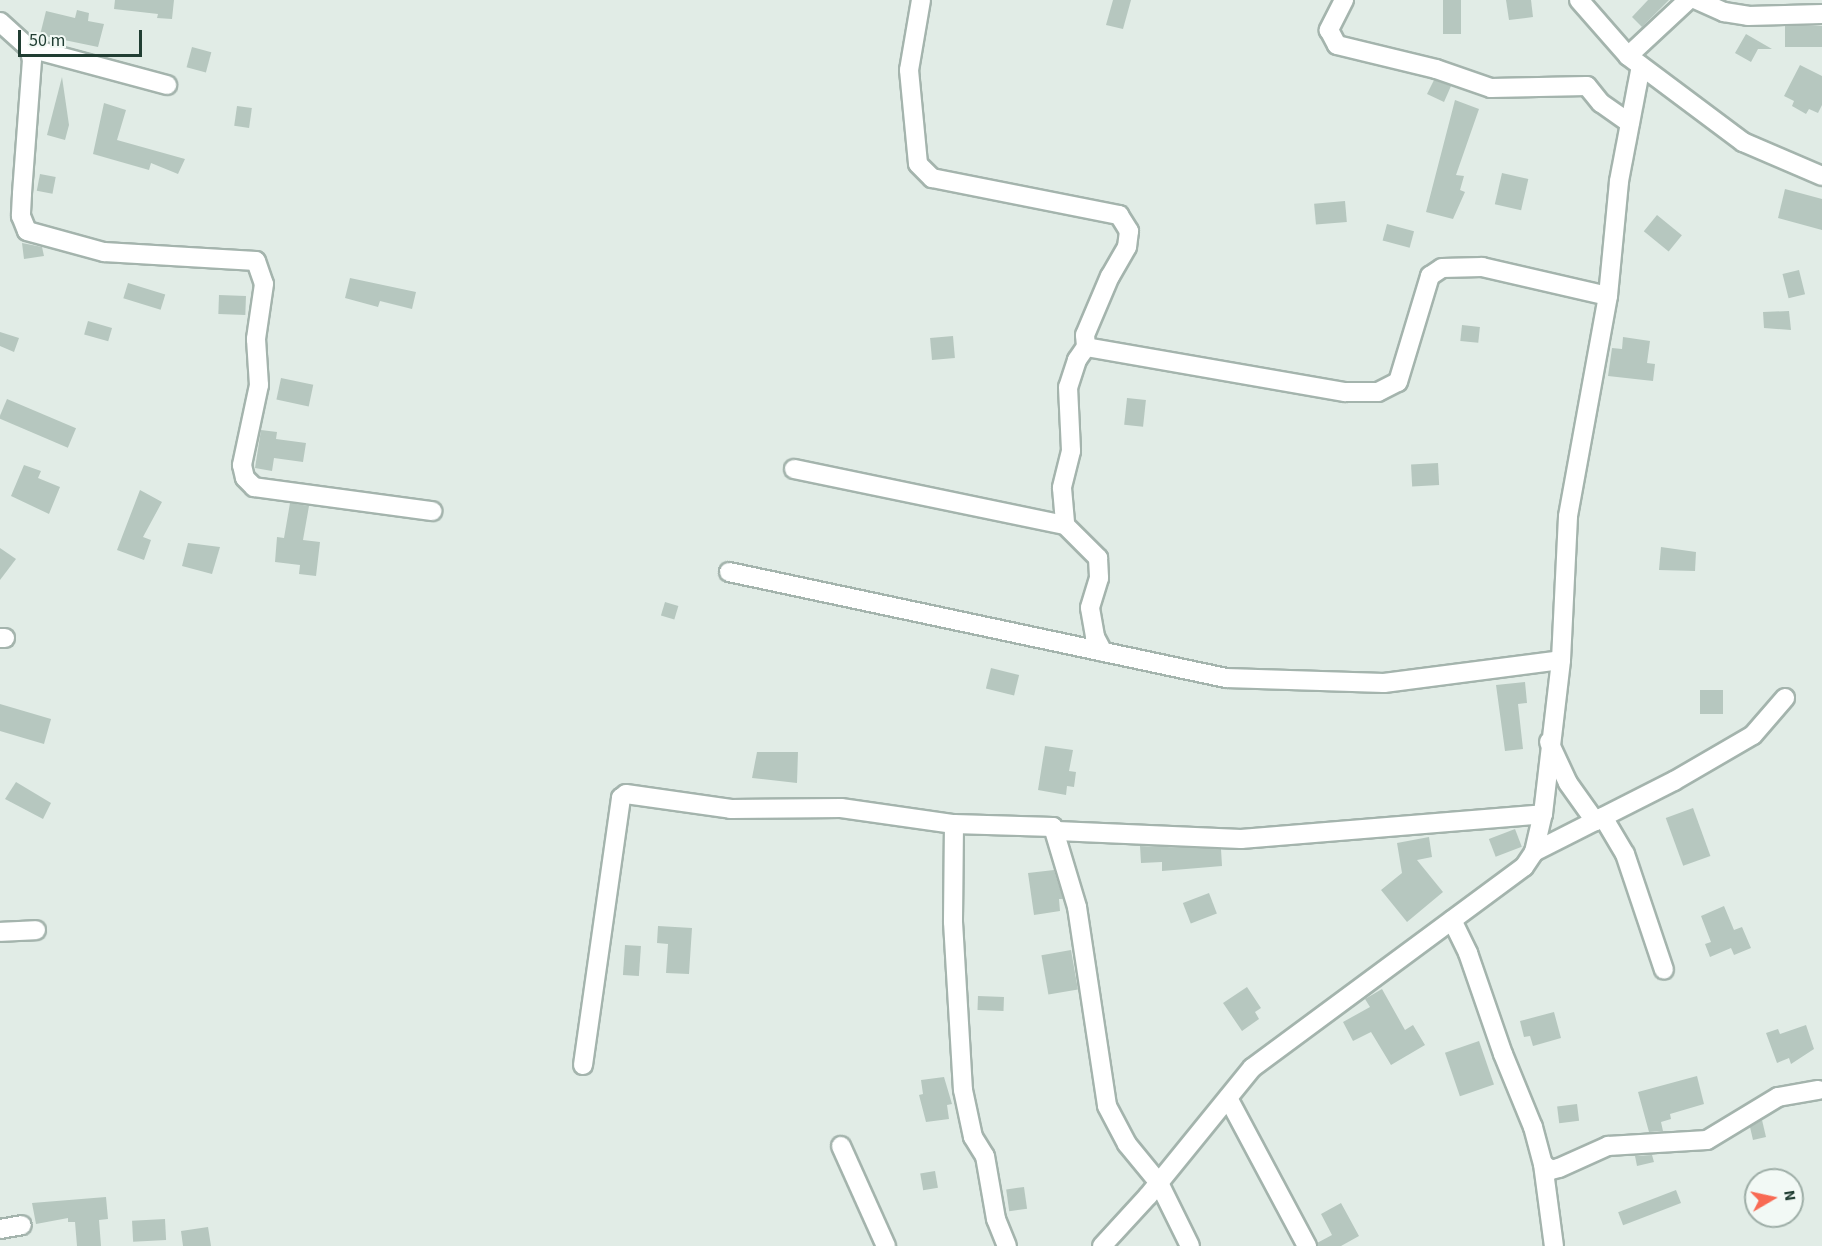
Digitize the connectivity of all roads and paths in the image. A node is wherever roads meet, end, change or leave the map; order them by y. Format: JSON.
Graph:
{"nodes":[{"id":1,"x":921,"y":0,"type":"edge"},
{"id":2,"x":1344,"y":0,"type":"edge"},
{"id":3,"x":1579,"y":0,"type":"edge"},
{"id":4,"x":1688,"y":0,"type":"edge"},
{"id":5,"x":1822,"y":14,"type":"edge"},
{"id":6,"x":0,"y":22,"type":"edge"},
{"id":7,"x":29,"y":48,"type":"junction"},
{"id":8,"x":1635,"y":61,"type":"junction"},
{"id":9,"x":167,"y":85,"type":"dead end"},
{"id":10,"x":1630,"y":123,"type":"junction"},
{"id":11,"x":1822,"y":176,"type":"edge"},
{"id":12,"x":1608,"y":296,"type":"junction"},
{"id":13,"x":1086,"y":347,"type":"junction"},
{"id":14,"x":794,"y":469,"type":"dead end"},
{"id":15,"x":432,"y":511,"type":"dead end"},
{"id":16,"x":1065,"y":525,"type":"junction"},
{"id":17,"x":729,"y":572,"type":"dead end"},
{"id":18,"x":1103,"y":652,"type":"junction"},
{"id":19,"x":1561,"y":660,"type":"junction"},
{"id":20,"x":1785,"y":698,"type":"dead end"},
{"id":21,"x":1549,"y":740,"type":"junction"},
{"id":22,"x":1543,"y":814,"type":"junction"},
{"id":23,"x":1599,"y":819,"type":"junction"},
{"id":24,"x":954,"y":824,"type":"junction"},
{"id":25,"x":1057,"y":831,"type":"junction"},
{"id":26,"x":1534,"y":852,"type":"junction"},
{"id":27,"x":1452,"y":920,"type":"junction"},
{"id":28,"x":36,"y":930,"type":"dead end"},
{"id":29,"x":0,"y":932,"type":"edge"},
{"id":30,"x":1664,"y":970,"type":"dead end"},
{"id":31,"x":583,"y":1065,"type":"dead end"},
{"id":32,"x":1818,"y":1090,"type":"dead end"},
{"id":33,"x":1228,"y":1098,"type":"junction"},
{"id":34,"x":841,"y":1146,"type":"dead end"},
{"id":35,"x":1543,"y":1164,"type":"junction"},
{"id":36,"x":1159,"y":1183,"type":"junction"},
{"id":37,"x":22,"y":1225,"type":"dead end"},
{"id":38,"x":0,"y":1229,"type":"edge"},
{"id":39,"x":886,"y":1246,"type":"edge"},
{"id":40,"x":1007,"y":1246,"type":"edge"},
{"id":41,"x":1102,"y":1246,"type":"edge"},
{"id":42,"x":1190,"y":1246,"type":"edge"},
{"id":43,"x":1307,"y":1246,"type":"edge"},
{"id":44,"x":1554,"y":1246,"type":"edge"}],
"edges":[{"from":1,"to":13,"type":"street"},
{"from":2,"to":10,"type":"street"},
{"from":3,"to":8,"type":"street"},
{"from":4,"to":5,"type":"street"},
{"from":4,"to":8,"type":"street"},
{"from":6,"to":7,"type":"street"},
{"from":7,"to":9,"type":"street"},
{"from":7,"to":15,"type":"street"},
{"from":8,"to":10,"type":"street"},
{"from":8,"to":11,"type":"street"},
{"from":10,"to":12,"type":"street"},
{"from":12,"to":13,"type":"street"},
{"from":12,"to":19,"type":"street"},
{"from":13,"to":16,"type":"street"},
{"from":14,"to":16,"type":"street"},
{"from":16,"to":18,"type":"street"},
{"from":17,"to":18,"type":"street"},
{"from":18,"to":19,"type":"street"},
{"from":19,"to":21,"type":"street"},
{"from":20,"to":23,"type":"street"},
{"from":21,"to":22,"type":"street"},
{"from":21,"to":23,"type":"street"},
{"from":22,"to":25,"type":"street"},
{"from":22,"to":26,"type":"street"},
{"from":23,"to":26,"type":"street"},
{"from":23,"to":30,"type":"street"},
{"from":24,"to":25,"type":"street"},
{"from":24,"to":31,"type":"street"},
{"from":24,"to":40,"type":"street"},
{"from":25,"to":36,"type":"street"},
{"from":26,"to":27,"type":"street"},
{"from":27,"to":33,"type":"street"},
{"from":27,"to":35,"type":"street"},
{"from":28,"to":29,"type":"street"},
{"from":32,"to":35,"type":"street"},
{"from":33,"to":36,"type":"street"},
{"from":33,"to":43,"type":"street"},
{"from":34,"to":39,"type":"street"},
{"from":35,"to":44,"type":"street"},
{"from":36,"to":41,"type":"street"},
{"from":36,"to":42,"type":"street"},
{"from":37,"to":38,"type":"street"}]}
